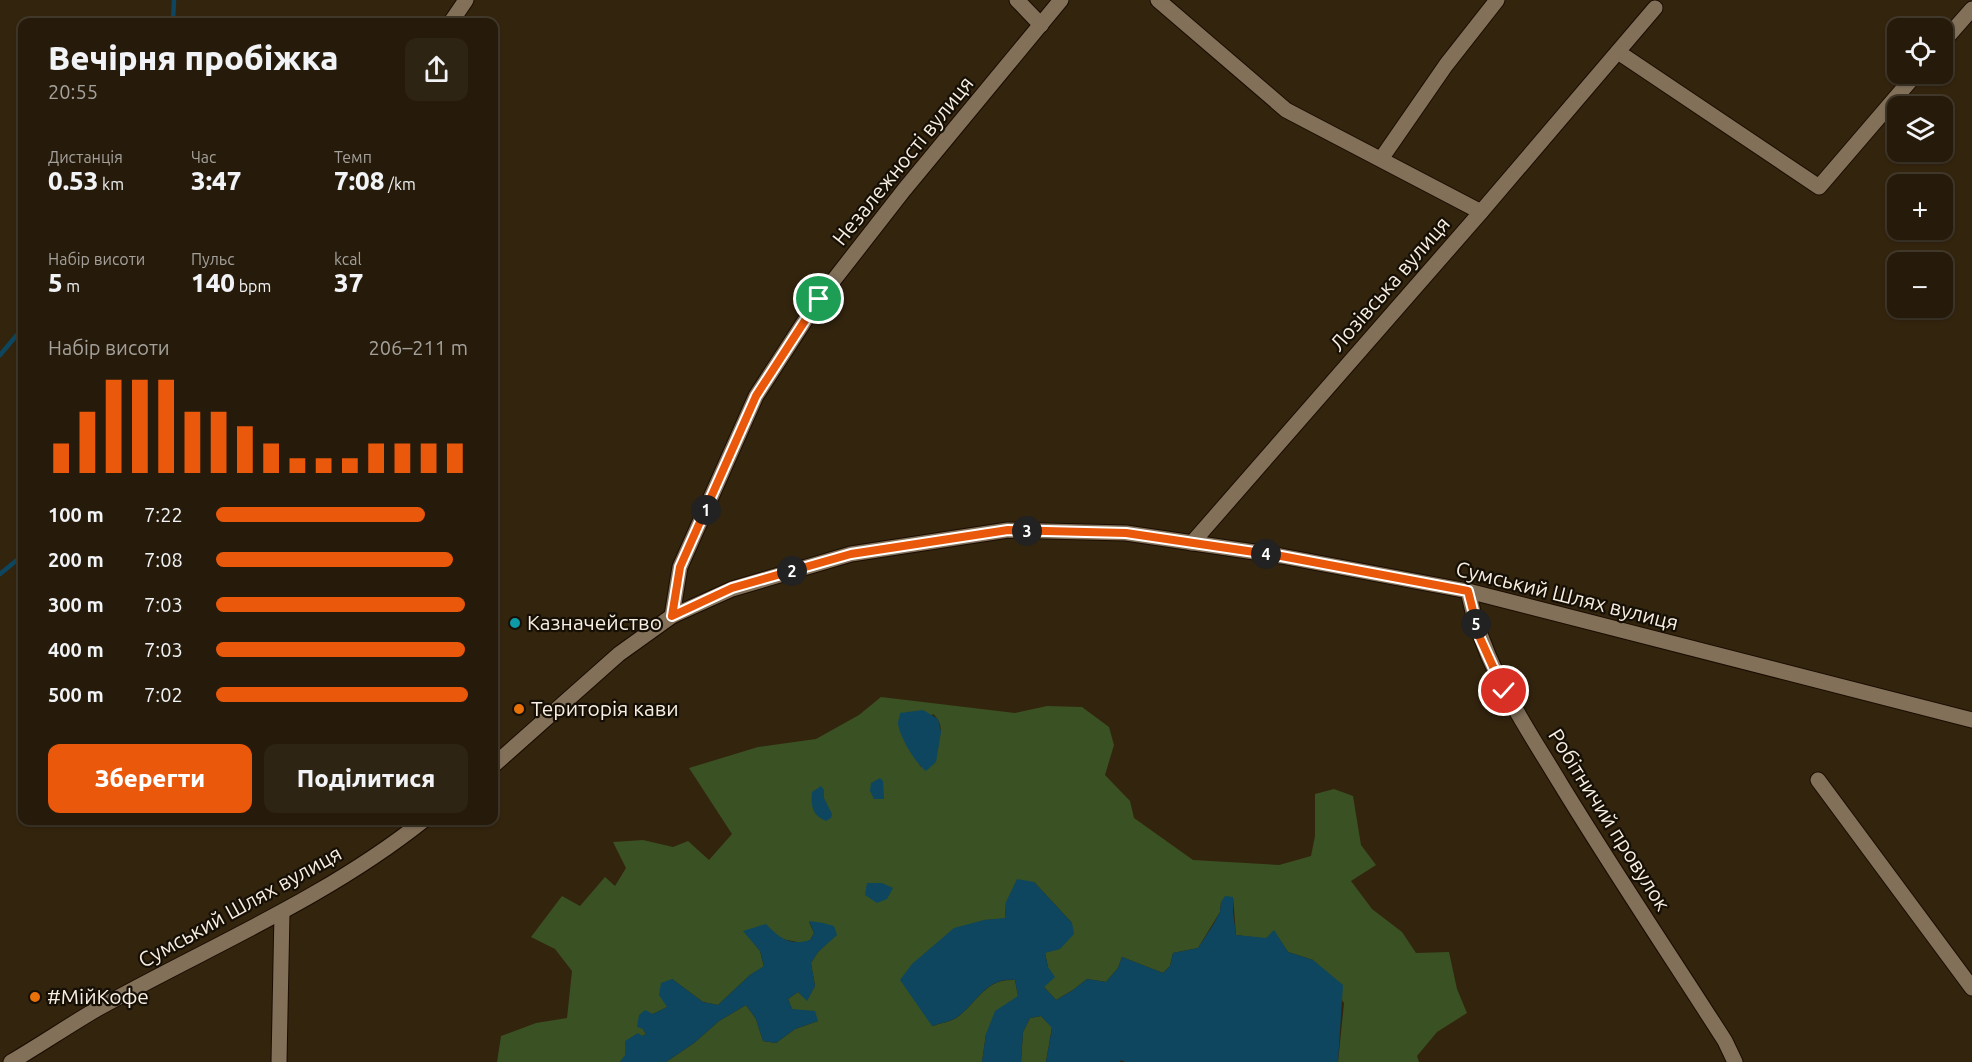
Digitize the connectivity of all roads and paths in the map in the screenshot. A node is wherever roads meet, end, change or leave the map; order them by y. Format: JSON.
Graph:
{"nodes":[{"id":1,"x":466,"y":0,"type":"edge"},
{"id":2,"x":1017,"y":0,"type":"edge"},
{"id":3,"x":1061,"y":0,"type":"edge"},
{"id":4,"x":1158,"y":0,"type":"edge"},
{"id":5,"x":1497,"y":0,"type":"edge"},
{"id":6,"x":1655,"y":8,"type":"dead end"},
{"id":7,"x":1972,"y":9,"type":"edge"},
{"id":8,"x":454,"y":18,"type":"edge"},
{"id":9,"x":1041,"y":25,"type":"junction"},
{"id":10,"x":1953,"y":31,"type":"edge"},
{"id":11,"x":1618,"y":52,"type":"junction"},
{"id":12,"x":1907,"y":84,"type":"edge"},
{"id":13,"x":1381,"y":159,"type":"junction"},
{"id":14,"x":1481,"y":212,"type":"junction"},
{"id":15,"x":1192,"y":543,"type":"junction"},
{"id":16,"x":1468,"y":591,"type":"junction"},
{"id":17,"x":672,"y":616,"type":"junction"},
{"id":18,"x":1972,"y":720,"type":"edge"},
{"id":19,"x":498,"y":761,"type":"edge"},
{"id":20,"x":1818,"y":780,"type":"dead end"},
{"id":21,"x":418,"y":825,"type":"edge"},
{"id":22,"x":282,"y":913,"type":"junction"},
{"id":23,"x":1972,"y":988,"type":"edge"},
{"id":24,"x":11,"y":1062,"type":"edge"},
{"id":25,"x":279,"y":1062,"type":"edge"},
{"id":26,"x":1735,"y":1062,"type":"edge"}],
"edges":[{"from":1,"to":8,"type":"street"},
{"from":2,"to":9,"type":"street"},
{"from":3,"to":9,"type":"street","name":"Незалежності вулиця"},
{"from":4,"to":13,"type":"street"},
{"from":5,"to":13,"type":"street"},
{"from":6,"to":11,"type":"street","name":"Лозівська вулиця"},
{"from":7,"to":10,"type":"street"},
{"from":9,"to":17,"type":"street","name":"Незалежності вулиця"},
{"from":11,"to":12,"type":"street"},
{"from":11,"to":14,"type":"street","name":"Лозівська вулиця"},
{"from":13,"to":14,"type":"street"},
{"from":14,"to":15,"type":"street","name":"Лозівська вулиця"},
{"from":15,"to":16,"type":"street","name":"Сумський Шлях вулиця"},
{"from":15,"to":17,"type":"street","name":"Сумський Шлях вулиця"},
{"from":16,"to":18,"type":"street","name":"Сумський Шлях вулиця"},
{"from":16,"to":26,"type":"street","name":"Робітничий провулок"},
{"from":17,"to":19,"type":"street","name":"Сумський Шлях вулиця"},
{"from":20,"to":23,"type":"street"},
{"from":21,"to":22,"type":"street","name":"Сумський Шлях вулиця"},
{"from":22,"to":24,"type":"street","name":"Сумський Шлях вулиця"},
{"from":22,"to":25,"type":"street"}]}
